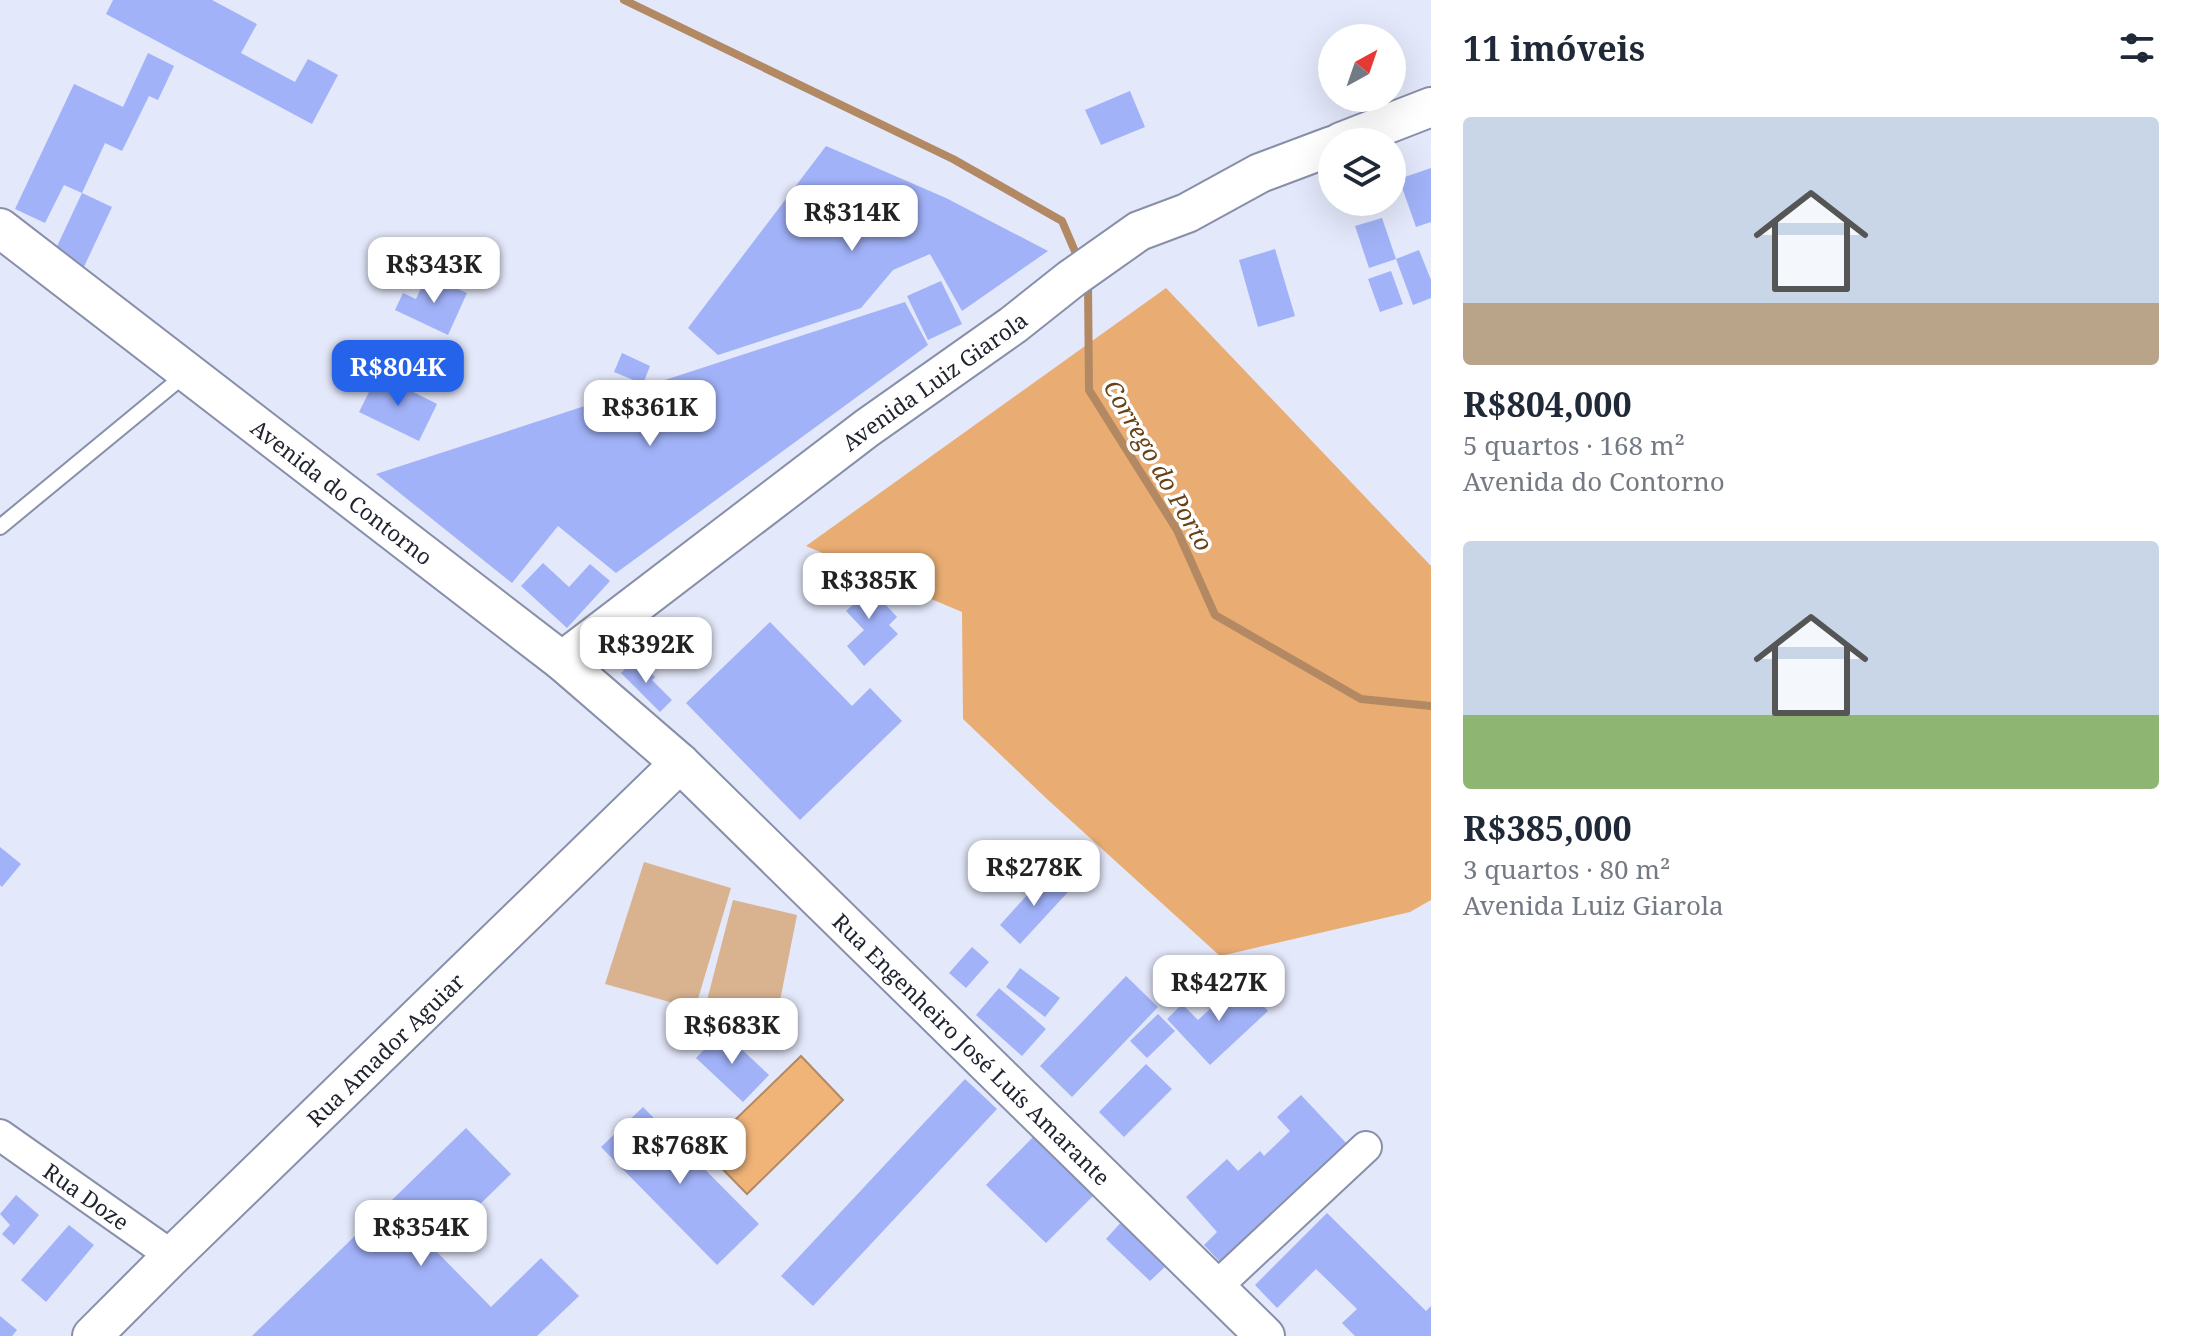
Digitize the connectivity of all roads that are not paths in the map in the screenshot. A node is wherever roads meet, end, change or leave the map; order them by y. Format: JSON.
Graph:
{"nodes":[{"id":1,"x":1431,"y":107,"type":"edge"},
{"id":2,"x":1377,"y":128,"type":"edge"},
{"id":3,"x":1318,"y":151,"type":"edge"},
{"id":4,"x":0,"y":228,"type":"edge"},
{"id":5,"x":187,"y":373,"type":"junction"},
{"id":6,"x":0,"y":527,"type":"edge"},
{"id":7,"x":562,"y":661,"type":"junction"},
{"id":8,"x":680,"y":763,"type":"junction"},
{"id":9,"x":0,"y":1135,"type":"edge"},
{"id":10,"x":1366,"y":1147,"type":"dead end"},
{"id":11,"x":172,"y":1256,"type":"junction"},
{"id":12,"x":1215,"y":1288,"type":"junction"},
{"id":13,"x":92,"y":1336,"type":"edge"},
{"id":14,"x":1265,"y":1336,"type":"edge"}],
"edges":[{"from":1,"to":2,"type":"street"},
{"from":3,"to":7,"type":"street","name":"Avenida Luiz Giarola"},
{"from":4,"to":5,"type":"street","name":"Avenida do Contorno"},
{"from":5,"to":6,"type":"lane"},
{"from":5,"to":7,"type":"street","name":"Avenida do Contorno"},
{"from":7,"to":8,"type":"street","name":"Avenida do Contorno"},
{"from":8,"to":11,"type":"street","name":"Rua Amador Aguiar"},
{"from":8,"to":12,"type":"street","name":"Rua Engenheiro José Luís Amarante"},
{"from":9,"to":11,"type":"street","name":"Rua Doze"},
{"from":10,"to":12,"type":"street"},
{"from":11,"to":13,"type":"street","name":"Rua Amador Aguiar"},
{"from":12,"to":14,"type":"street","name":"Rua Engenheiro José Luís Amarante"}]}
